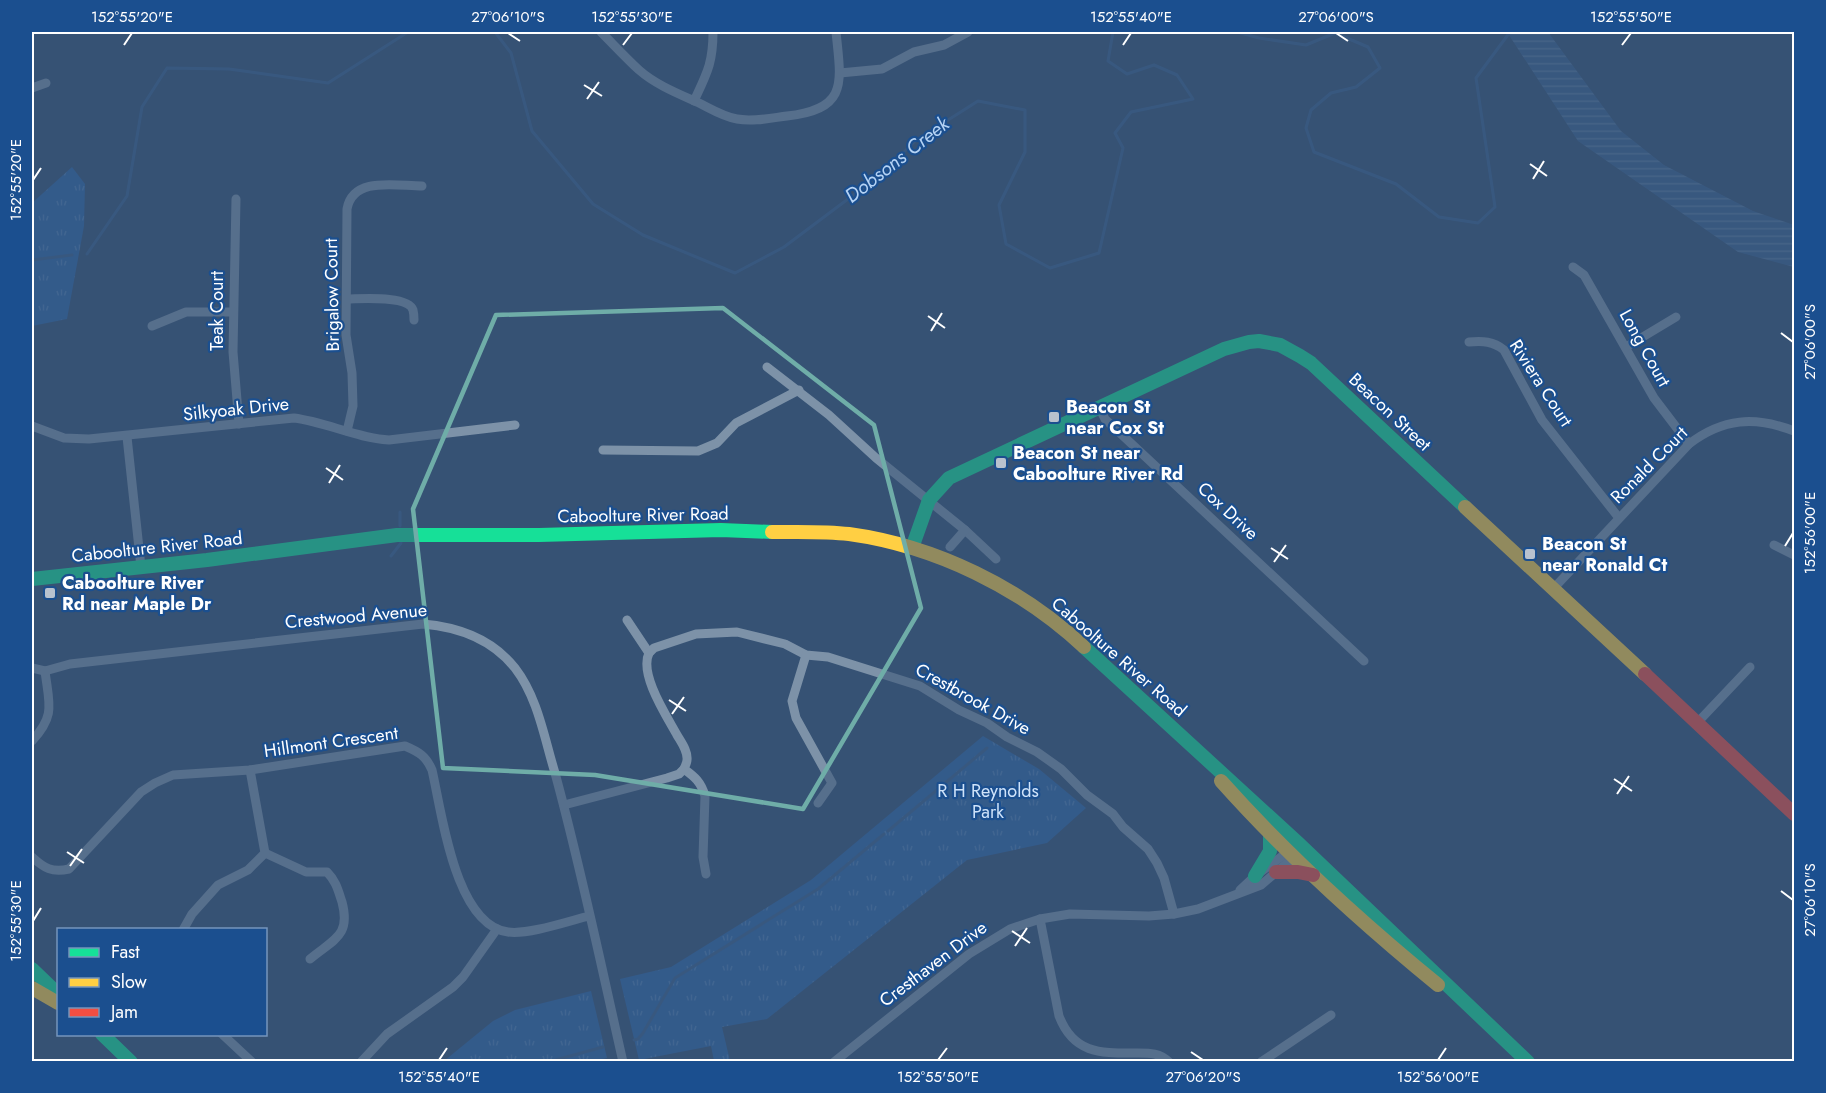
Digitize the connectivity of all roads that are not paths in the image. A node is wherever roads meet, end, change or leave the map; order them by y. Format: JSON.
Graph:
{"nodes":[{"id":1,"x":600,"y":32,"type":"edge"},
{"id":2,"x":713,"y":32,"type":"edge"},
{"id":3,"x":836,"y":32,"type":"edge"},
{"id":4,"x":968,"y":32,"type":"edge"},
{"id":5,"x":840,"y":73,"type":"junction"},
{"id":6,"x":46,"y":83,"type":"dead end"},
{"id":7,"x":32,"y":87,"type":"edge"},
{"id":8,"x":694,"y":101,"type":"junction"},
{"id":9,"x":422,"y":186,"type":"dead end"},
{"id":10,"x":236,"y":199,"type":"dead end"},
{"id":11,"x":1573,"y":267,"type":"dead end"},
{"id":12,"x":347,"y":299,"type":"junction"},
{"id":13,"x":233,"y":312,"type":"junction"},
{"id":14,"x":1676,"y":317,"type":"dead end"},
{"id":15,"x":414,"y":320,"type":"dead end"},
{"id":16,"x":152,"y":326,"type":"dead end"},
{"id":17,"x":1469,"y":342,"type":"dead end"},
{"id":18,"x":1626,"y":347,"type":"junction"},
{"id":19,"x":767,"y":367,"type":"dead end"},
{"id":20,"x":799,"y":390,"type":"junction"},
{"id":21,"x":1099,"y":406,"type":"junction"},
{"id":22,"x":239,"y":424,"type":"junction"},
{"id":23,"x":515,"y":425,"type":"dead end"},
{"id":24,"x":32,"y":426,"type":"edge"},
{"id":25,"x":346,"y":431,"type":"junction"},
{"id":26,"x":1794,"y":431,"type":"edge"},
{"id":27,"x":127,"y":437,"type":"junction"},
{"id":28,"x":1689,"y":444,"type":"junction"},
{"id":29,"x":603,"y":450,"type":"dead end"},
{"id":30,"x":929,"y":500,"type":"junction"},
{"id":31,"x":1619,"y":518,"type":"junction"},
{"id":32,"x":965,"y":530,"type":"junction"},
{"id":33,"x":1774,"y":545,"type":"dead end"},
{"id":34,"x":950,"y":547,"type":"dead end"},
{"id":35,"x":912,"y":548,"type":"junction"},
{"id":36,"x":1794,"y":555,"type":"edge"},
{"id":37,"x":996,"y":559,"type":"dead end"},
{"id":38,"x":141,"y":567,"type":"junction"},
{"id":39,"x":32,"y":579,"type":"edge"},
{"id":40,"x":1553,"y":589,"type":"junction"},
{"id":41,"x":627,"y":620,"type":"dead end"},
{"id":42,"x":649,"y":653,"type":"junction"},
{"id":43,"x":806,"y":655,"type":"junction"},
{"id":44,"x":1364,"y":661,"type":"dead end"},
{"id":45,"x":1750,"y":667,"type":"dead end"},
{"id":46,"x":32,"y":668,"type":"edge"},
{"id":47,"x":45,"y":671,"type":"junction"},
{"id":48,"x":1697,"y":723,"type":"junction"},
{"id":49,"x":32,"y":741,"type":"edge"},
{"id":50,"x":1190,"y":744,"type":"junction"},
{"id":51,"x":684,"y":769,"type":"junction"},
{"id":52,"x":250,"y":770,"type":"junction"},
{"id":53,"x":818,"y":803,"type":"dead end"},
{"id":54,"x":564,"y":805,"type":"junction"},
{"id":55,"x":1792,"y":806,"type":"edge"},
{"id":56,"x":1270,"y":834,"type":"junction"},
{"id":57,"x":1296,"y":850,"type":"junction"},
{"id":58,"x":265,"y":854,"type":"junction"},
{"id":59,"x":32,"y":857,"type":"edge"},
{"id":60,"x":1276,"y":872,"type":"junction"},
{"id":61,"x":706,"y":874,"type":"dead end"},
{"id":62,"x":1314,"y":875,"type":"junction"},
{"id":63,"x":1255,"y":876,"type":"junction"},
{"id":64,"x":1238,"y":892,"type":"junction"},
{"id":65,"x":1174,"y":914,"type":"junction"},
{"id":66,"x":590,"y":916,"type":"junction"},
{"id":67,"x":1040,"y":919,"type":"junction"},
{"id":68,"x":184,"y":928,"type":"edge"},
{"id":69,"x":497,"y":929,"type":"junction"},
{"id":70,"x":310,"y":959,"type":"dead end"},
{"id":71,"x":32,"y":969,"type":"edge"},
{"id":72,"x":32,"y":988,"type":"edge"},
{"id":73,"x":57,"y":993,"type":"edge"},
{"id":74,"x":57,"y":1002,"type":"edge"},
{"id":75,"x":1467,"y":1005,"type":"junction"},
{"id":76,"x":1331,"y":1015,"type":"dead end"},
{"id":77,"x":103,"y":1036,"type":"edge"},
{"id":78,"x":223,"y":1036,"type":"edge"},
{"id":79,"x":131,"y":1062,"type":"edge"},
{"id":80,"x":252,"y":1062,"type":"edge"},
{"id":81,"x":361,"y":1062,"type":"edge"},
{"id":82,"x":623,"y":1062,"type":"edge"},
{"id":83,"x":834,"y":1062,"type":"edge"},
{"id":84,"x":1169,"y":1062,"type":"edge"},
{"id":85,"x":1261,"y":1062,"type":"edge"},
{"id":86,"x":1528,"y":1062,"type":"edge"}],
"edges":[{"from":1,"to":8,"type":"street"},
{"from":2,"to":8,"type":"street"},
{"from":3,"to":5,"type":"street"},
{"from":4,"to":5,"type":"street"},
{"from":5,"to":8,"type":"street"},
{"from":6,"to":7,"type":"street"},
{"from":9,"to":12,"type":"street","name":"Brigalow Court"},
{"from":10,"to":13,"type":"street","name":"Teak Court"},
{"from":11,"to":18,"type":"street","name":"Long Court"},
{"from":12,"to":15,"type":"street"},
{"from":12,"to":25,"type":"street","name":"Brigalow Court"},
{"from":13,"to":16,"type":"street"},
{"from":13,"to":22,"type":"street","name":"Teak Court"},
{"from":14,"to":18,"type":"street"},
{"from":17,"to":31,"type":"street","name":"Riviera Court"},
{"from":18,"to":28,"type":"street","name":"Long Court"},
{"from":19,"to":20,"type":"street"},
{"from":20,"to":29,"type":"street"},
{"from":20,"to":30,"type":"street"},
{"from":21,"to":30,"type":"main road","name":"Beacon Street"},
{"from":21,"to":40,"type":"main road","name":"Beacon Street"},
{"from":21,"to":44,"type":"street","name":"Cox Drive"},
{"from":22,"to":25,"type":"street","name":"Silkyoak Drive"},
{"from":22,"to":27,"type":"street","name":"Silkyoak Drive"},
{"from":23,"to":25,"type":"street","name":"Silkyoak Drive"},
{"from":24,"to":27,"type":"street","name":"Silkyoak Drive"},
{"from":26,"to":28,"type":"street","name":"Ronald Court"},
{"from":27,"to":38,"type":"street"},
{"from":28,"to":31,"type":"street","name":"Ronald Court"},
{"from":30,"to":32,"type":"street"},
{"from":30,"to":35,"type":"main road","name":"Beacon Street"},
{"from":31,"to":40,"type":"street","name":"Ronald Court"},
{"from":32,"to":34,"type":"street"},
{"from":32,"to":37,"type":"street"},
{"from":33,"to":36,"type":"street"},
{"from":35,"to":38,"type":"main road","name":"Caboolture River Road"},
{"from":35,"to":50,"type":"main road","name":"Caboolture River Road"},
{"from":38,"to":39,"type":"main road","name":"Caboolture River Road"},
{"from":40,"to":48,"type":"main road","name":"Beacon Street"},
{"from":41,"to":42,"type":"street"},
{"from":42,"to":43,"type":"street","name":"Crestbrook Drive"},
{"from":42,"to":51,"type":"street"},
{"from":43,"to":53,"type":"street"},
{"from":43,"to":65,"type":"street","name":"Crestbrook Drive"},
{"from":45,"to":48,"type":"street"},
{"from":46,"to":47,"type":"street","name":"Crestwood Avenue"},
{"from":47,"to":49,"type":"street"},
{"from":47,"to":54,"type":"street","name":"Crestwood Avenue"},
{"from":48,"to":55,"type":"main road","name":"Beacon Street"},
{"from":50,"to":56,"type":"main road","name":"Caboolture River Road"},
{"from":50,"to":57,"type":"main road","name":"Caboolture River Road"},
{"from":51,"to":54,"type":"street"},
{"from":51,"to":61,"type":"street"},
{"from":52,"to":58,"type":"street"},
{"from":52,"to":59,"type":"street","name":"Hillmont Crescent"},
{"from":52,"to":69,"type":"street","name":"Hillmont Crescent"},
{"from":54,"to":66,"type":"street","name":"Crestwood Avenue"},
{"from":56,"to":57,"type":"main road","name":"Caboolture River Road"},
{"from":56,"to":63,"type":"main road"},
{"from":57,"to":60,"type":"street","name":"Cresthaven Drive"},
{"from":57,"to":62,"type":"main road","name":"Caboolture River Road"},
{"from":57,"to":63,"type":"street","name":"Cresthaven Drive"},
{"from":57,"to":75,"type":"main road","name":"Caboolture River Road"},
{"from":58,"to":68,"type":"street"},
{"from":58,"to":70,"type":"street"},
{"from":60,"to":62,"type":"main road"},
{"from":60,"to":64,"type":"street","name":"Cresthaven Drive"},
{"from":62,"to":75,"type":"main road","name":"Caboolture River Road"},
{"from":63,"to":64,"type":"street","name":"Cresthaven Drive"},
{"from":64,"to":65,"type":"street","name":"Cresthaven Drive"},
{"from":65,"to":67,"type":"street","name":"Cresthaven Drive"},
{"from":66,"to":69,"type":"street"},
{"from":66,"to":82,"type":"street","name":"Crestwood Avenue"},
{"from":67,"to":83,"type":"street","name":"Cresthaven Drive"},
{"from":67,"to":84,"type":"street"},
{"from":69,"to":81,"type":"street"},
{"from":71,"to":73,"type":"main road"},
{"from":72,"to":74,"type":"main road"},
{"from":75,"to":86,"type":"main road","name":"Caboolture River Road"},
{"from":76,"to":85,"type":"street"},
{"from":77,"to":79,"type":"main road"},
{"from":78,"to":80,"type":"street"}]}
